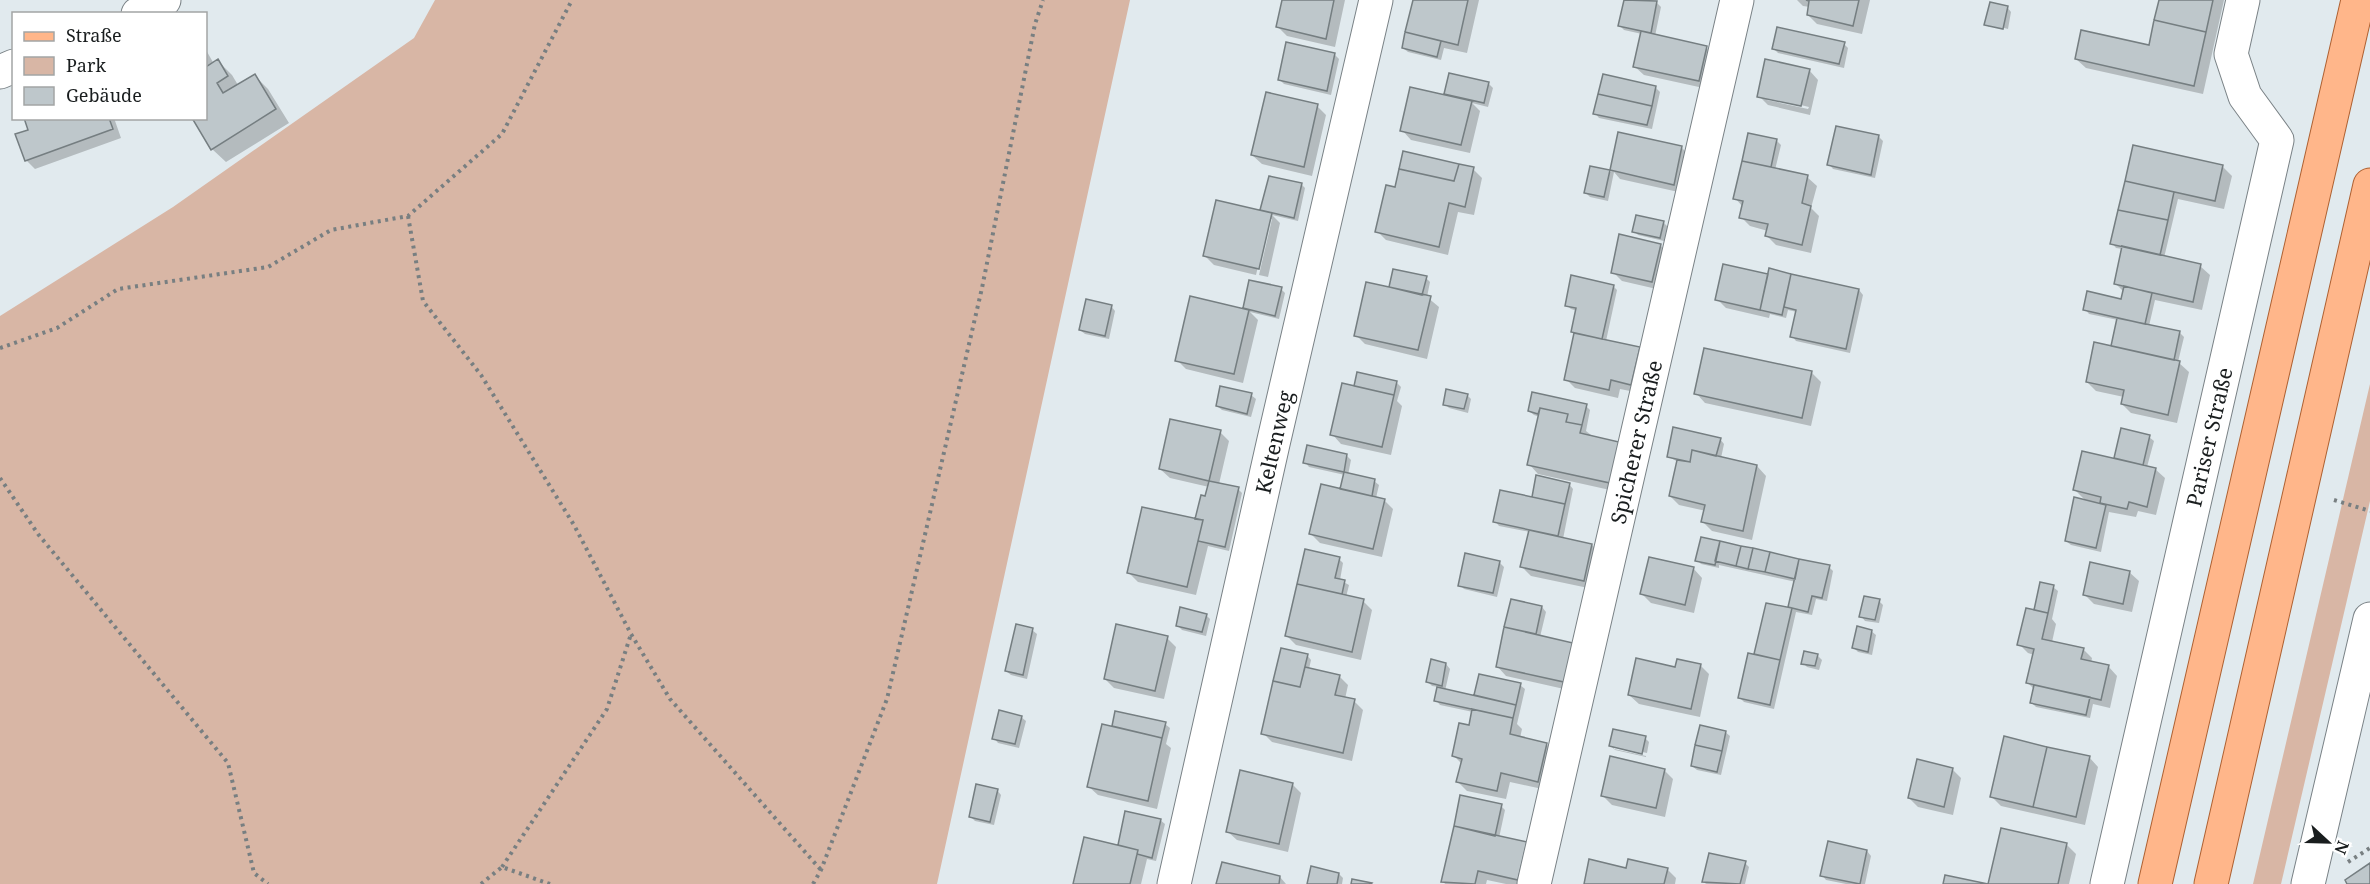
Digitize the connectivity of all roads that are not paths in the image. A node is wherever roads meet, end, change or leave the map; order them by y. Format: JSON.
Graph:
{"nodes":[{"id":1,"x":164,"y":0,"type":"edge"},
{"id":2,"x":1376,"y":0,"type":"edge"},
{"id":3,"x":1737,"y":0,"type":"edge"},
{"id":4,"x":2243,"y":0,"type":"edge"},
{"id":5,"x":2358,"y":0,"type":"edge"},
{"id":6,"x":142,"y":12,"type":"edge"},
{"id":7,"x":2370,"y":185,"type":"edge"},
{"id":8,"x":2370,"y":619,"type":"edge"},
{"id":9,"x":1174,"y":884,"type":"edge"},
{"id":10,"x":1534,"y":884,"type":"edge"},
{"id":11,"x":2107,"y":884,"type":"edge"},
{"id":12,"x":2155,"y":884,"type":"edge"},
{"id":13,"x":2211,"y":884,"type":"edge"},
{"id":14,"x":2308,"y":884,"type":"edge"}],
"edges":[{"from":1,"to":6,"type":"street"},
{"from":2,"to":9,"type":"street","name":"Keltenweg"},
{"from":3,"to":10,"type":"street","name":"Spicherer Straße"},
{"from":4,"to":11,"type":"street","name":"Pariser Straße"},
{"from":5,"to":12,"type":"main road"},
{"from":7,"to":13,"type":"main road"},
{"from":8,"to":14,"type":"street"}]}
